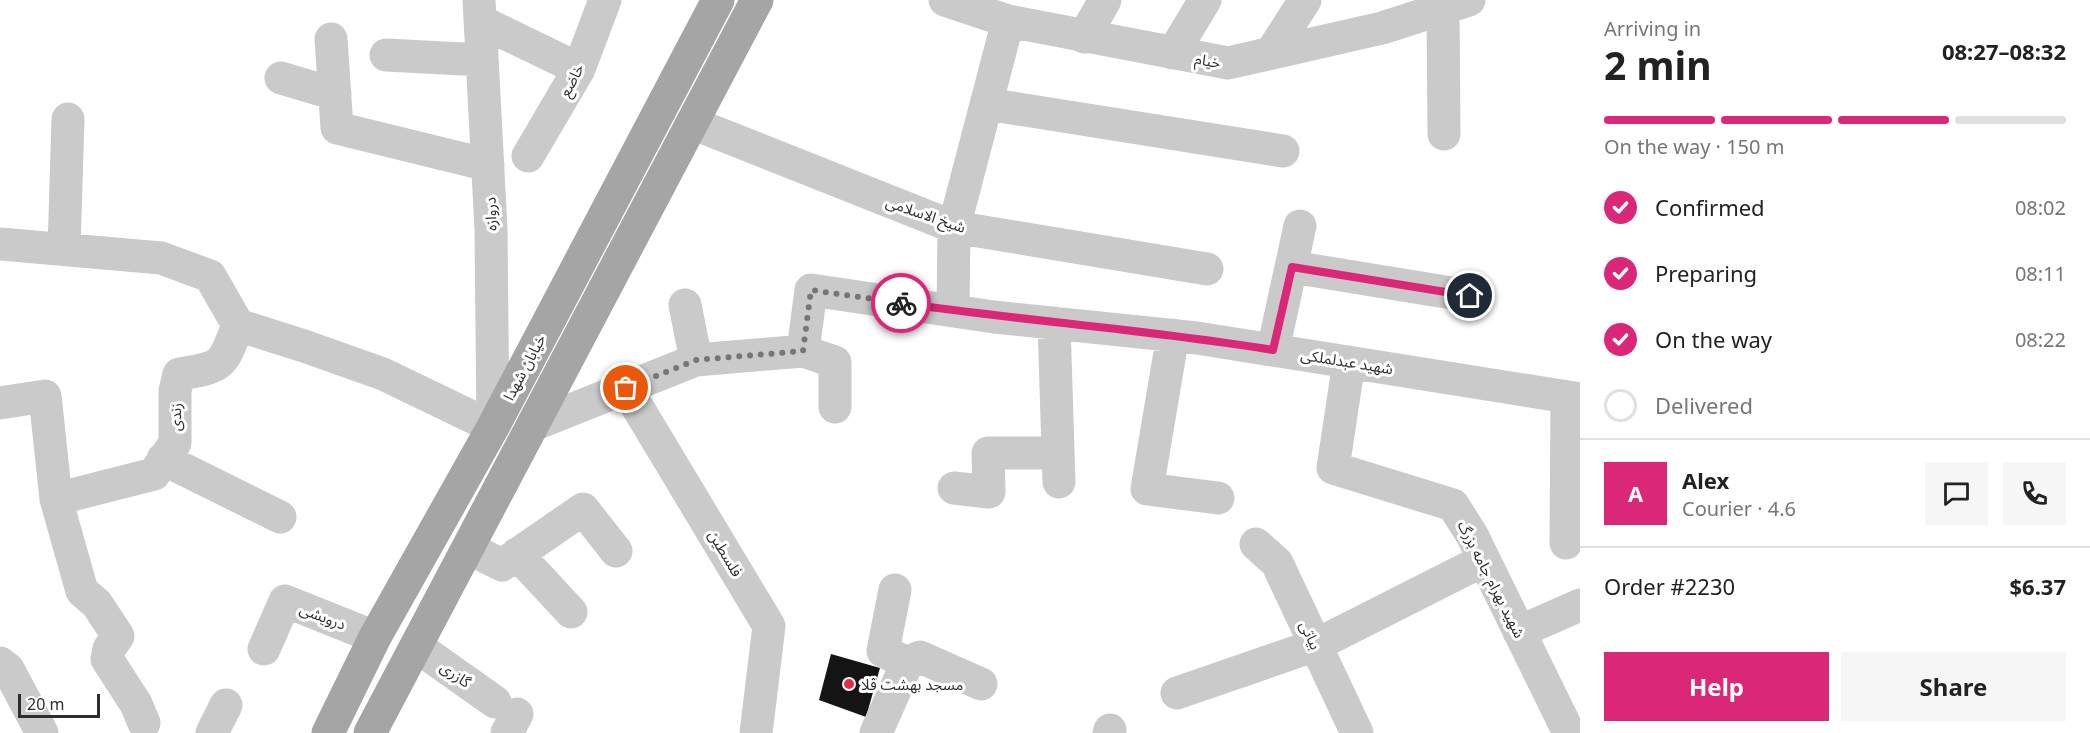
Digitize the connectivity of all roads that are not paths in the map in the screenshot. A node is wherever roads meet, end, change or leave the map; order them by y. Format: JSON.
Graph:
{"nodes":[{"id":1,"x":605,"y":0,"type":"edge"},
{"id":2,"x":718,"y":0,"type":"edge"},
{"id":3,"x":757,"y":0,"type":"edge"},
{"id":4,"x":945,"y":0,"type":"edge"},
{"id":5,"x":1105,"y":0,"type":"edge"},
{"id":6,"x":1205,"y":0,"type":"edge"},
{"id":7,"x":1305,"y":0,"type":"edge"},
{"id":8,"x":1456,"y":4,"type":"edge"},
{"id":9,"x":479,"y":10,"type":"edge"},
{"id":10,"x":1008,"y":21,"type":"junction"},
{"id":11,"x":1084,"y":37,"type":"junction"},
{"id":12,"x":331,"y":39,"type":"dead end"},
{"id":13,"x":1173,"y":53,"type":"junction"},
{"id":14,"x":1271,"y":53,"type":"junction"},
{"id":15,"x":386,"y":55,"type":"dead end"},
{"id":16,"x":482,"y":60,"type":"junction"},
{"id":17,"x":579,"y":69,"type":"junction"},
{"id":18,"x":280,"y":78,"type":"dead end"},
{"id":19,"x":335,"y":94,"type":"junction"},
{"id":20,"x":987,"y":104,"type":"junction"},
{"id":21,"x":68,"y":119,"type":"dead end"},
{"id":22,"x":692,"y":123,"type":"junction"},
{"id":23,"x":1444,"y":134,"type":"dead end"},
{"id":24,"x":1283,"y":151,"type":"dead end"},
{"id":25,"x":528,"y":156,"type":"dead end"},
{"id":26,"x":488,"y":165,"type":"junction"},
{"id":27,"x":1300,"y":226,"type":"dead end"},
{"id":28,"x":954,"y":227,"type":"junction"},
{"id":29,"x":0,"y":244,"type":"edge"},
{"id":30,"x":63,"y":249,"type":"junction"},
{"id":31,"x":1292,"y":267,"type":"junction"},
{"id":32,"x":1207,"y":269,"type":"dead end"},
{"id":33,"x":1470,"y":296,"type":"dead end"},
{"id":34,"x":685,"y":305,"type":"dead end"},
{"id":35,"x":953,"y":311,"type":"junction"},
{"id":36,"x":1054,"y":323,"type":"junction"},
{"id":37,"x":238,"y":325,"type":"junction"},
{"id":38,"x":1173,"y":335,"type":"junction"},
{"id":39,"x":1273,"y":350,"type":"junction"},
{"id":40,"x":803,"y":351,"type":"junction"},
{"id":41,"x":696,"y":360,"type":"junction"},
{"id":42,"x":1349,"y":362,"type":"junction"},
{"id":43,"x":626,"y":388,"type":"junction"},
{"id":44,"x":1574,"y":398,"type":"edge"},
{"id":45,"x":0,"y":403,"type":"edge"},
{"id":46,"x":835,"y":407,"type":"dead end"},
{"id":47,"x":533,"y":425,"type":"junction"},
{"id":48,"x":493,"y":428,"type":"junction"},
{"id":49,"x":163,"y":459,"type":"junction"},
{"id":50,"x":954,"y":488,"type":"dead end"},
{"id":51,"x":1218,"y":498,"type":"dead end"},
{"id":52,"x":56,"y":499,"type":"junction"},
{"id":53,"x":280,"y":517,"type":"dead end"},
{"id":54,"x":1566,"y":543,"type":"dead end"},
{"id":55,"x":1256,"y":544,"type":"dead end"},
{"id":56,"x":468,"y":548,"type":"junction"},
{"id":57,"x":616,"y":551,"type":"dead end"},
{"id":58,"x":517,"y":554,"type":"junction"},
{"id":59,"x":1484,"y":560,"type":"junction"},
{"id":60,"x":895,"y":590,"type":"dead end"},
{"id":61,"x":1580,"y":605,"type":"edge"},
{"id":62,"x":571,"y":612,"type":"dead end"},
{"id":63,"x":1520,"y":632,"type":"junction"},
{"id":64,"x":375,"y":637,"type":"junction"},
{"id":65,"x":1316,"y":645,"type":"junction"},
{"id":66,"x":416,"y":646,"type":"junction"},
{"id":67,"x":264,"y":649,"type":"dead end"},
{"id":68,"x":0,"y":663,"type":"edge"},
{"id":69,"x":907,"y":663,"type":"junction"},
{"id":70,"x":981,"y":684,"type":"dead end"},
{"id":71,"x":1177,"y":693,"type":"dead end"},
{"id":72,"x":1569,"y":714,"type":"edge"},
{"id":73,"x":506,"y":716,"type":"edge"},
{"id":74,"x":144,"y":723,"type":"dead end"},
{"id":75,"x":42,"y":733,"type":"edge"},
{"id":76,"x":328,"y":733,"type":"edge"},
{"id":77,"x":370,"y":733,"type":"edge"},
{"id":78,"x":756,"y":733,"type":"edge"},
{"id":79,"x":876,"y":733,"type":"edge"},
{"id":80,"x":1357,"y":733,"type":"edge"}],
"edges":[{"from":1,"to":17,"type":"street","name":"خاضع"},
{"from":2,"to":48,"type":"main road","name":"خیابان شهدا"},
{"from":3,"to":22,"type":"main road"},
{"from":4,"to":10,"type":"street","name":"خیام"},
{"from":5,"to":11,"type":"street"},
{"from":6,"to":13,"type":"street"},
{"from":7,"to":14,"type":"street"},
{"from":8,"to":14,"type":"street","name":"خیام"},
{"from":8,"to":23,"type":"street"},
{"from":9,"to":16,"type":"street","name":"دروازه"},
{"from":9,"to":17,"type":"street"},
{"from":10,"to":11,"type":"street","name":"خیام"},
{"from":10,"to":20,"type":"street"},
{"from":11,"to":13,"type":"street","name":"خیام"},
{"from":12,"to":19,"type":"street"},
{"from":13,"to":14,"type":"street","name":"خیام"},
{"from":15,"to":16,"type":"street"},
{"from":16,"to":26,"type":"street","name":"دروازه"},
{"from":17,"to":25,"type":"street","name":"خاضع"},
{"from":18,"to":19,"type":"street"},
{"from":19,"to":26,"type":"street"},
{"from":20,"to":24,"type":"street"},
{"from":20,"to":28,"type":"street"},
{"from":21,"to":30,"type":"street"},
{"from":22,"to":28,"type":"street","name":"شیخ الاسلامی"},
{"from":22,"to":47,"type":"main road"},
{"from":26,"to":48,"type":"street","name":"دروازه"},
{"from":27,"to":31,"type":"street"},
{"from":28,"to":32,"type":"street","name":"شیخ الاسلامی"},
{"from":28,"to":35,"type":"street"},
{"from":29,"to":30,"type":"street"},
{"from":30,"to":37,"type":"street"},
{"from":31,"to":33,"type":"street"},
{"from":31,"to":39,"type":"street"},
{"from":34,"to":41,"type":"street"},
{"from":35,"to":36,"type":"street","name":"شهید عبدلملکی"},
{"from":35,"to":40,"type":"street","name":"شهید عبدلملکی"},
{"from":36,"to":38,"type":"street","name":"شهید عبدلملکی"},
{"from":36,"to":50,"type":"street"},
{"from":37,"to":48,"type":"street"},
{"from":37,"to":49,"type":"street","name":"زندی"},
{"from":38,"to":39,"type":"street","name":"شهید عبدلملکی"},
{"from":38,"to":51,"type":"street"},
{"from":39,"to":42,"type":"street","name":"شهید عبدلملکی"},
{"from":40,"to":41,"type":"street"},
{"from":40,"to":46,"type":"street"},
{"from":41,"to":43,"type":"street"},
{"from":42,"to":44,"type":"street","name":"شهید عبدلملکی"},
{"from":42,"to":59,"type":"street","name":"شهید بهرام جامه بزرگ"},
{"from":43,"to":47,"type":"street"},
{"from":43,"to":78,"type":"street","name":"فلسطین"},
{"from":44,"to":54,"type":"street"},
{"from":45,"to":52,"type":"street"},
{"from":47,"to":56,"type":"main road"},
{"from":48,"to":64,"type":"main road","name":"خیابان شهدا"},
{"from":49,"to":52,"type":"street","name":"زندی"},
{"from":49,"to":53,"type":"street"},
{"from":52,"to":74,"type":"street"},
{"from":55,"to":65,"type":"street","name":"بیاتی"},
{"from":56,"to":58,"type":"street"},
{"from":56,"to":66,"type":"main road"},
{"from":57,"to":58,"type":"street"},
{"from":58,"to":62,"type":"street"},
{"from":59,"to":63,"type":"street","name":"شهید بهرام جامه بزرگ"},
{"from":59,"to":65,"type":"street"},
{"from":60,"to":69,"type":"street"},
{"from":61,"to":63,"type":"street"},
{"from":63,"to":72,"type":"street","name":"شهید بهرام جامه بزرگ"},
{"from":64,"to":67,"type":"street","name":"درویشی"},
{"from":64,"to":76,"type":"main road","name":"خیابان شهدا"},
{"from":65,"to":71,"type":"street"},
{"from":65,"to":80,"type":"street","name":"بیاتی"},
{"from":66,"to":73,"type":"street","name":"گازری"},
{"from":66,"to":77,"type":"main road"},
{"from":68,"to":75,"type":"street"},
{"from":69,"to":70,"type":"street"},
{"from":69,"to":79,"type":"street"}]}
